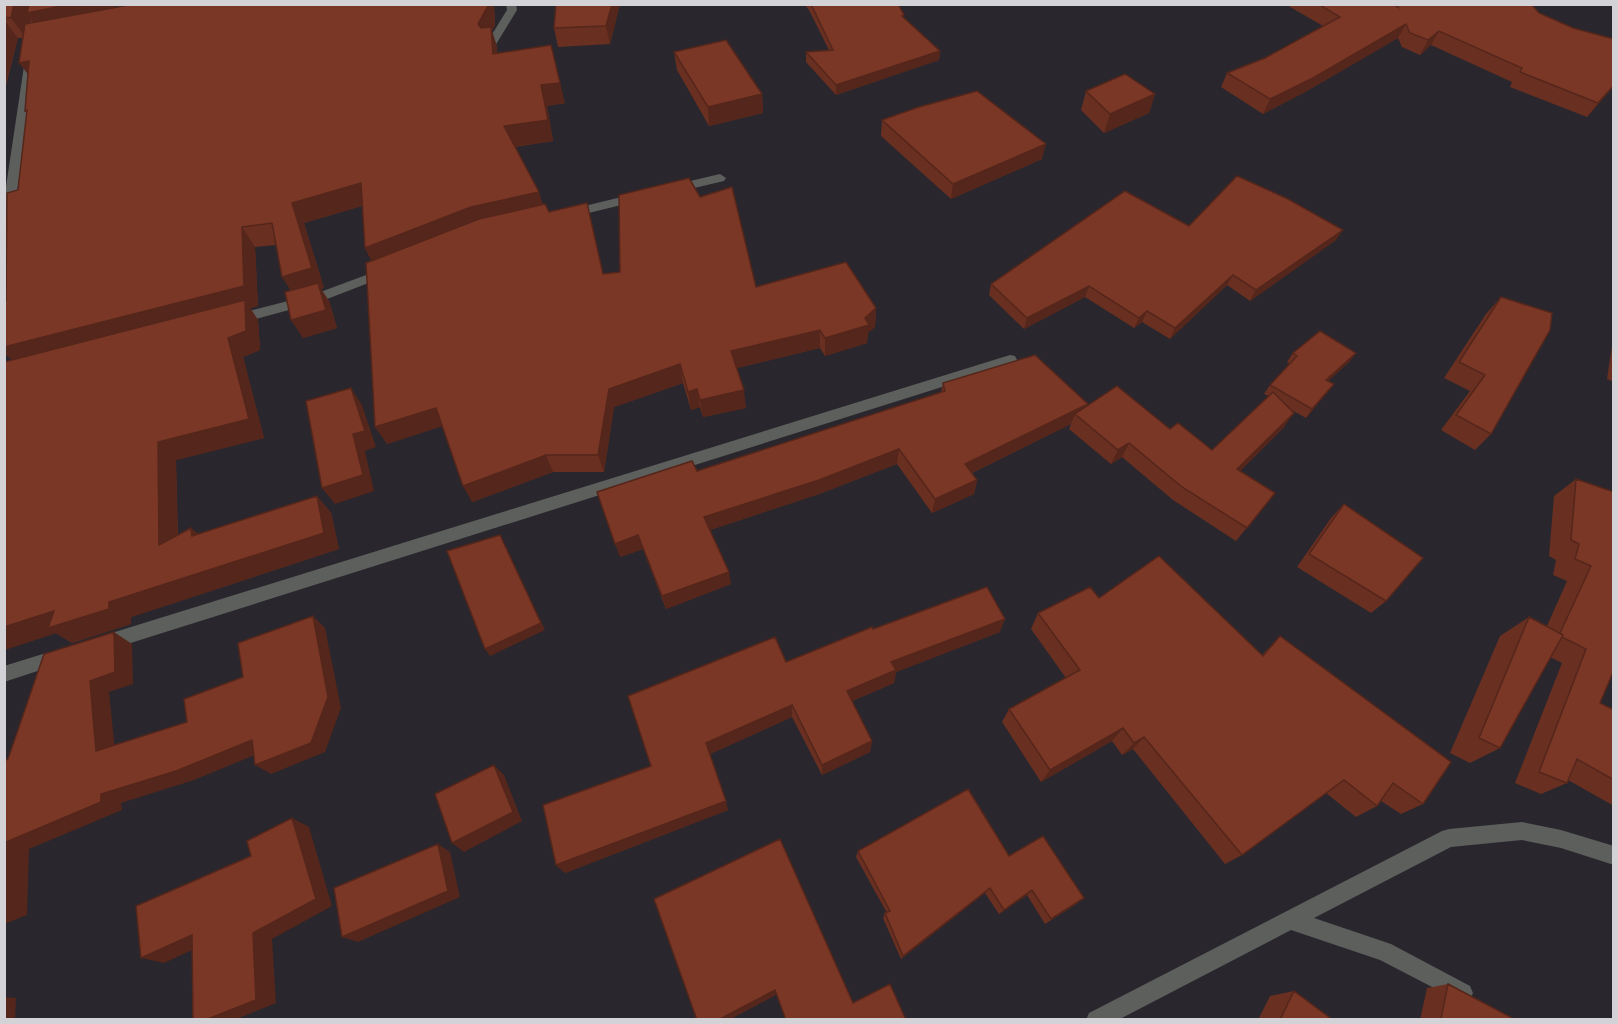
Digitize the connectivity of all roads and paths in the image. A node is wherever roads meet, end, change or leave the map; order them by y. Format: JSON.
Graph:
{"nodes":[{"id":1,"x":511,"y":4,"type":"edge"},
{"id":2,"x":491,"y":44,"type":"edge"},
{"id":3,"x":31,"y":52,"type":"edge"},
{"id":4,"x":720,"y":178,"type":"dead end"},
{"id":5,"x":551,"y":218,"type":"edge"},
{"id":6,"x":4,"y":245,"type":"edge"},
{"id":7,"x":395,"y":268,"type":"edge"},
{"id":8,"x":225,"y":322,"type":"edge"},
{"id":9,"x":1010,"y":360,"type":"edge"},
{"id":10,"x":4,"y":674,"type":"edge"},
{"id":11,"x":1614,"y":856,"type":"edge"},
{"id":12,"x":1290,"y":920,"type":"junction"},
{"id":13,"x":1484,"y":1004,"type":"edge"},
{"id":14,"x":1096,"y":1020,"type":"edge"}],
"edges":[{"from":1,"to":2,"type":"street"},
{"from":3,"to":6,"type":"street"},
{"from":4,"to":5,"type":"street"},
{"from":7,"to":8,"type":"street"},
{"from":9,"to":10,"type":"street"},
{"from":11,"to":12,"type":"street"},
{"from":12,"to":13,"type":"street"},
{"from":12,"to":14,"type":"street"}]}
